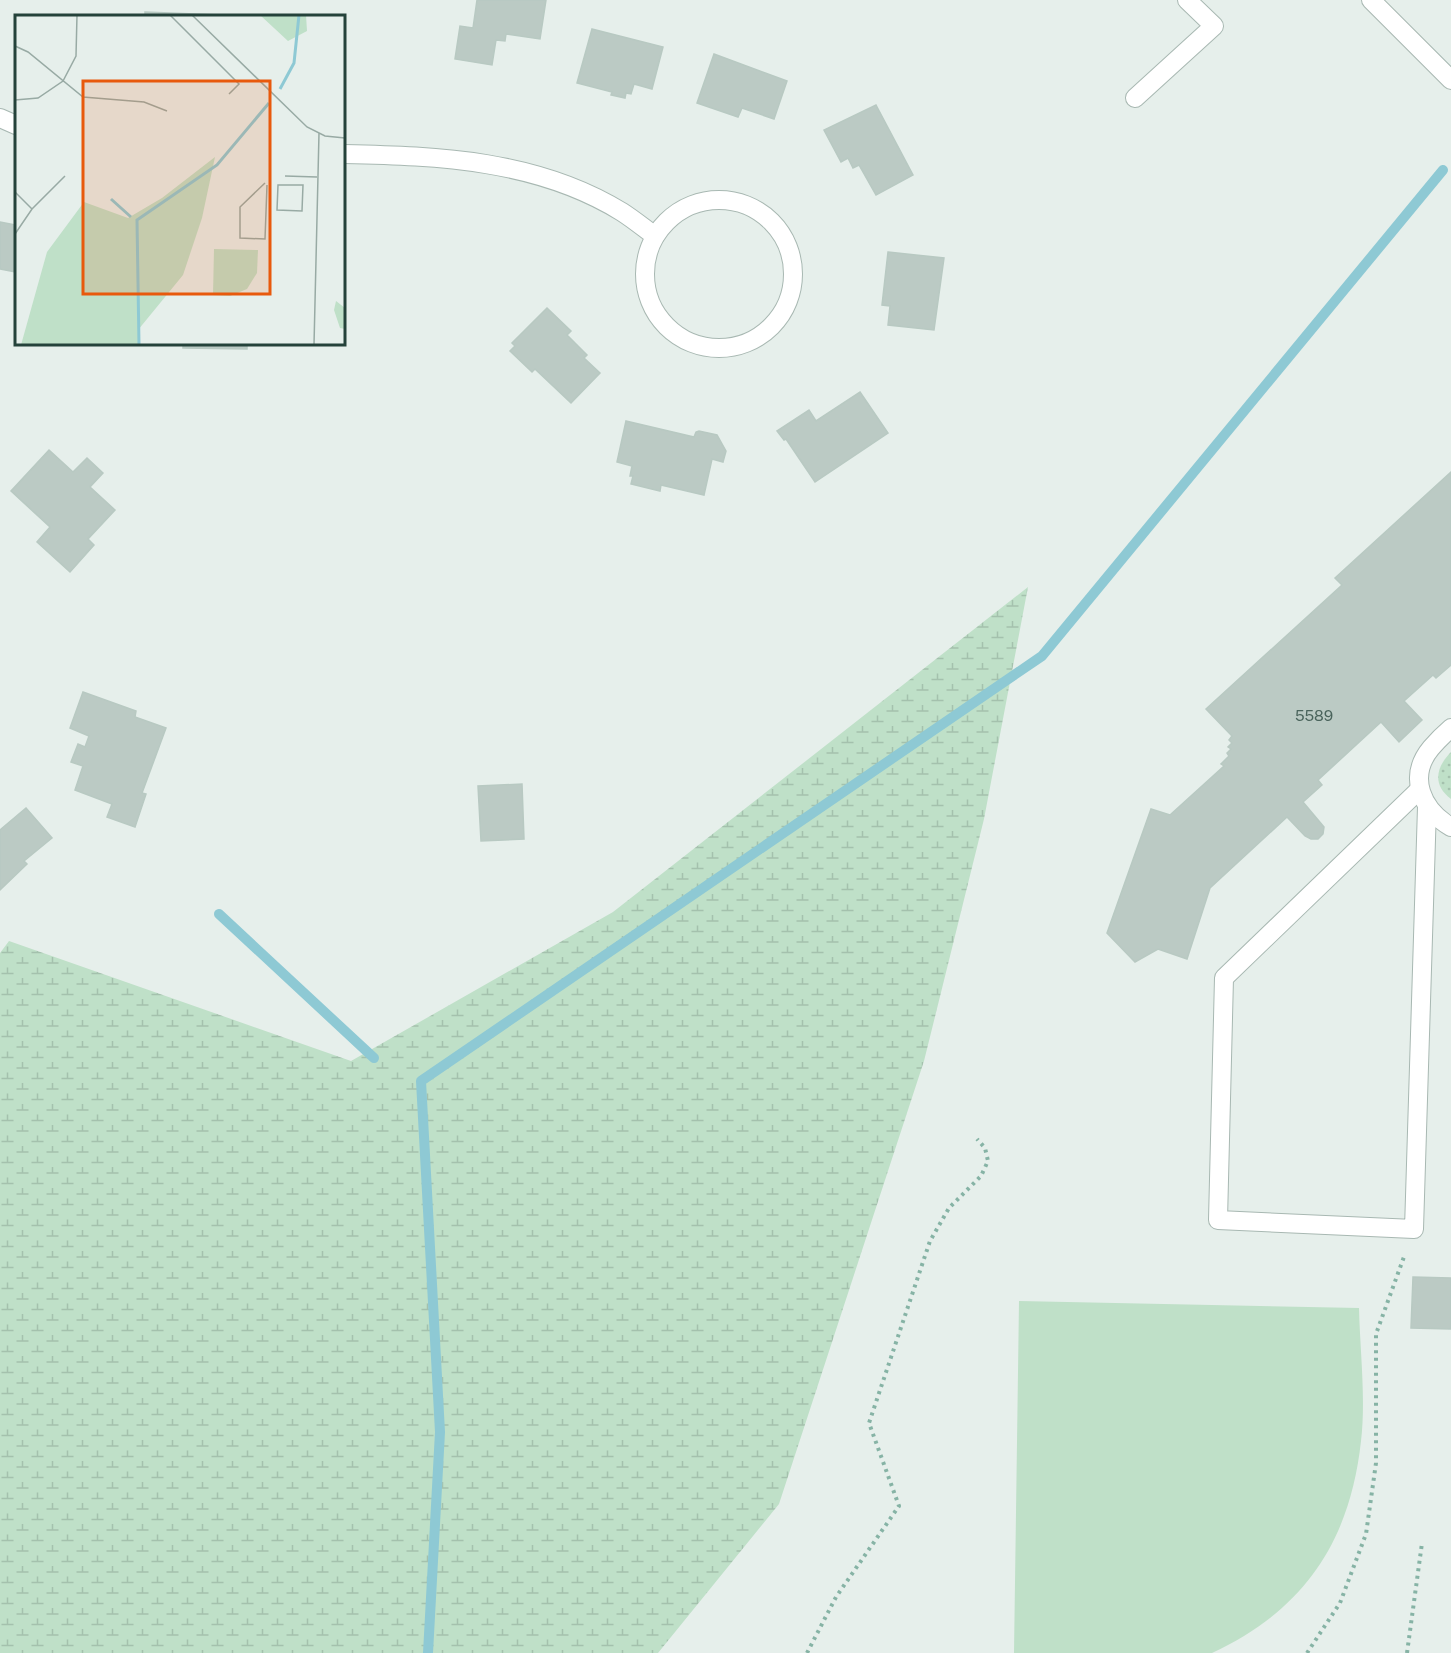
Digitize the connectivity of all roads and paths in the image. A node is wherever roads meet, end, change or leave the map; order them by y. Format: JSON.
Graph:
{"nodes":[{"id":1,"x":1187,"y":0,"type":"edge"},
{"id":2,"x":1371,"y":0,"type":"edge"},
{"id":3,"x":1451,"y":80,"type":"edge"},
{"id":4,"x":1135,"y":98,"type":"dead end"},
{"id":5,"x":0,"y":118,"type":"edge"},
{"id":6,"x":15,"y":125,"type":"edge"},
{"id":7,"x":345,"y":154,"type":"edge"},
{"id":8,"x":655,"y":236,"type":"junction"},
{"id":9,"x":1451,"y":728,"type":"edge"},
{"id":10,"x":1419,"y":790,"type":"junction"},
{"id":11,"x":1427,"y":807,"type":"junction"},
{"id":12,"x":1451,"y":827,"type":"edge"},
{"id":13,"x":977,"y":1139,"type":"dead end"},
{"id":14,"x":1414,"y":1229,"type":"junction"},
{"id":15,"x":1422,"y":1543,"type":"dead end"},
{"id":16,"x":807,"y":1653,"type":"edge"},
{"id":17,"x":1307,"y":1653,"type":"edge"},
{"id":18,"x":1407,"y":1653,"type":"edge"}],
"edges":[{"from":1,"to":4,"type":"street"},
{"from":2,"to":3,"type":"street"},
{"from":5,"to":6,"type":"street"},
{"from":7,"to":8,"type":"street"},
{"from":8,"to":8,"type":"street"},
{"from":9,"to":10,"type":"street"},
{"from":10,"to":11,"type":"street"},
{"from":10,"to":14,"type":"street"},
{"from":11,"to":12,"type":"street"},
{"from":11,"to":14,"type":"street"},
{"from":13,"to":16,"type":"path"},
{"from":14,"to":17,"type":"path"},
{"from":15,"to":18,"type":"path"}]}
